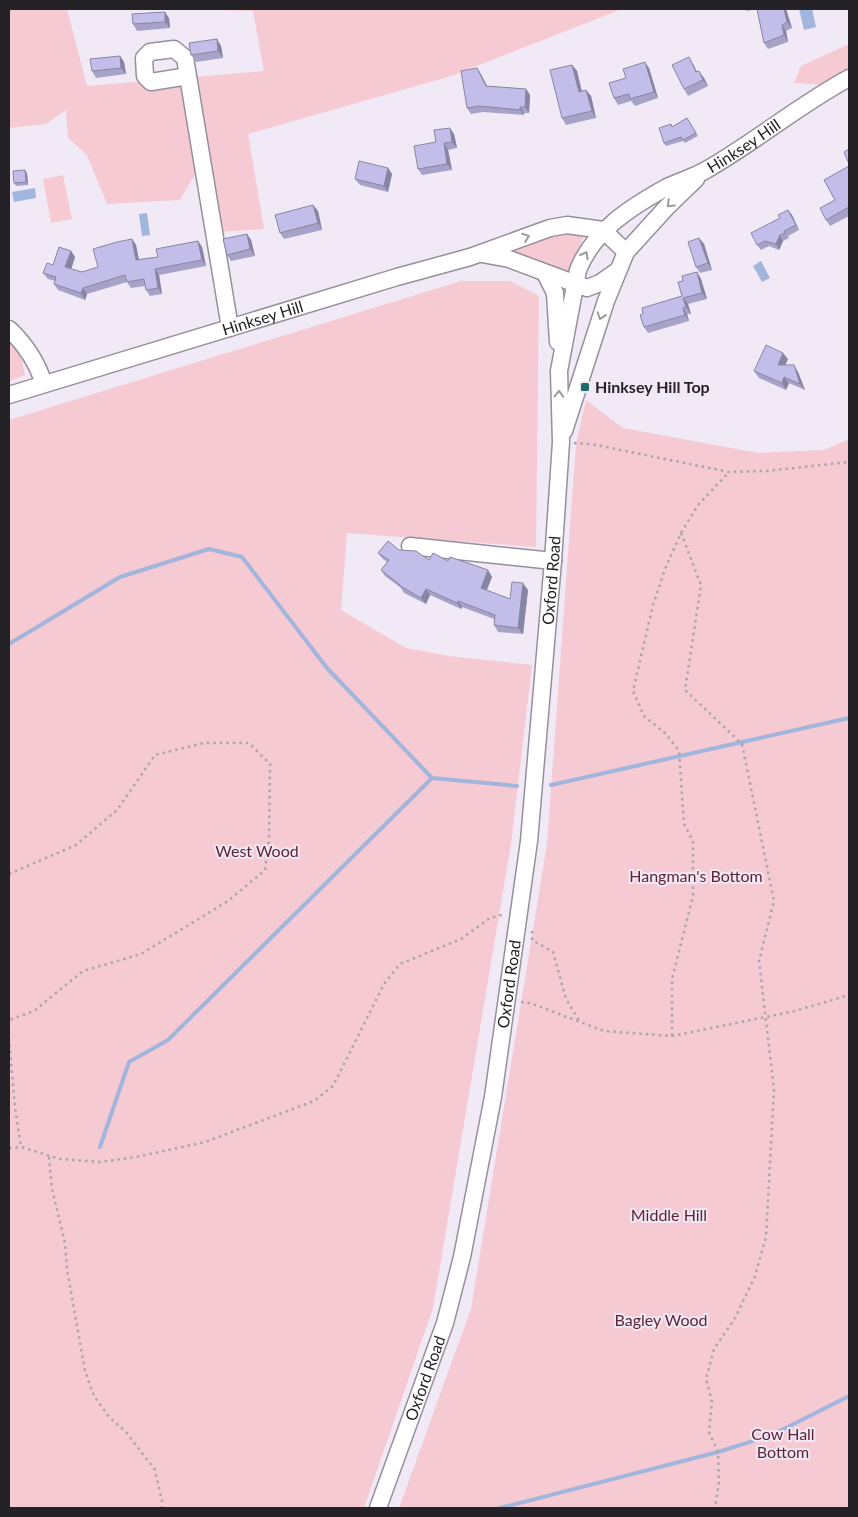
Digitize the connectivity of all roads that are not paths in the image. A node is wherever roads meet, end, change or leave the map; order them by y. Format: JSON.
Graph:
{"nodes":[{"id":1,"x":188,"y":76,"type":"dead end"},
{"id":2,"x":849,"y":78,"type":"edge"},
{"id":3,"x":705,"y":171,"type":"junction"},
{"id":4,"x":634,"y":207,"type":"joint"},
{"id":5,"x":604,"y":230,"type":"junction"},
{"id":6,"x":626,"y":252,"type":"junction"},
{"id":7,"x":480,"y":254,"type":"junction"},
{"id":8,"x":617,"y":270,"type":"junction"},
{"id":9,"x":545,"y":273,"type":"junction"},
{"id":10,"x":575,"y":285,"type":"junction"},
{"id":11,"x":230,"y":328,"type":"junction"},
{"id":12,"x":9,"y":329,"type":"edge"},
{"id":13,"x":560,"y":371,"type":"junction"},
{"id":14,"x":44,"y":384,"type":"junction"},
{"id":15,"x":9,"y":395,"type":"edge"},
{"id":16,"x":560,"y":442,"type":"junction"},
{"id":17,"x":410,"y":546,"type":"dead end"},
{"id":18,"x":553,"y":561,"type":"junction"},
{"id":19,"x":378,"y":1508,"type":"edge"}],
"edges":[{"from":1,"to":11,"type":"street"},
{"from":2,"to":3,"type":"street","name":"Hinksey Hill"},
{"from":3,"to":4,"type":"street","name":"Hinksey Hill"},
{"from":3,"to":6,"type":"street","name":"Oxford Road","one_way":true},
{"from":4,"to":5,"type":"street","name":"Oxford Road"},
{"from":5,"to":6,"type":"street"},
{"from":7,"to":5,"type":"street","name":"Hinksey Hill","one_way":true},
{"from":10,"to":5,"type":"street","name":"Oxford Road","one_way":true},
{"from":6,"to":8,"type":"street","name":"Oxford Road"},
{"from":7,"to":9,"type":"street","name":"Hinksey Hill"},
{"from":7,"to":11,"type":"street","name":"Hinksey Hill"},
{"from":8,"to":10,"type":"street"},
{"from":8,"to":16,"type":"street","name":"Oxford Road","one_way":true},
{"from":9,"to":10,"type":"street","name":"Hinksey Hill"},
{"from":9,"to":13,"type":"street","name":"Oxford Road"},
{"from":10,"to":13,"type":"street","name":"Oxford Road"},
{"from":11,"to":14,"type":"street","name":"Hinksey Hill"},
{"from":12,"to":14,"type":"street"},
{"from":16,"to":13,"type":"street","name":"Oxford Road","one_way":true},
{"from":14,"to":15,"type":"street","name":"Hinksey Hill"},
{"from":16,"to":18,"type":"street","name":"Oxford Road"},
{"from":17,"to":18,"type":"street"},
{"from":18,"to":19,"type":"street","name":"Oxford Road"}]}
